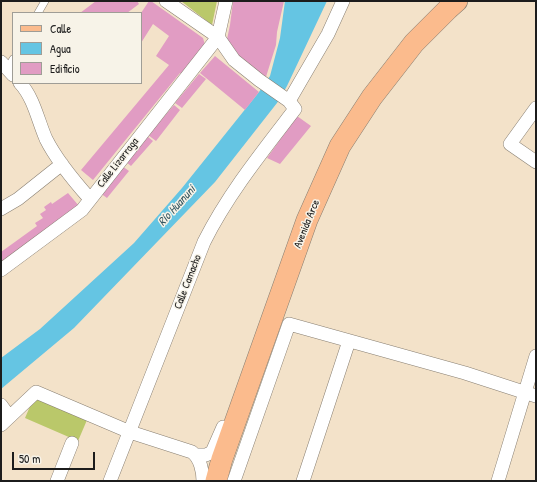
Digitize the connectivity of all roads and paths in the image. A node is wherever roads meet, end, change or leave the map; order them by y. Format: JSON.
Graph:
{"nodes":[{"id":1,"x":45,"y":1,"type":"edge"},
{"id":2,"x":166,"y":1,"type":"edge"},
{"id":3,"x":226,"y":1,"type":"edge"},
{"id":4,"x":343,"y":1,"type":"edge"},
{"id":5,"x":457,"y":1,"type":"edge"},
{"id":6,"x":39,"y":12,"type":"edge"},
{"id":7,"x":218,"y":37,"type":"junction"},
{"id":8,"x":21,"y":84,"type":"edge"},
{"id":9,"x":286,"y":100,"type":"junction"},
{"id":10,"x":536,"y":108,"type":"edge"},
{"id":11,"x":536,"y":162,"type":"edge"},
{"id":12,"x":62,"y":164,"type":"junction"},
{"id":13,"x":90,"y":199,"type":"junction"},
{"id":14,"x":1,"y":209,"type":"edge"},
{"id":15,"x":1,"y":270,"type":"edge"},
{"id":16,"x":349,"y":341,"type":"junction"},
{"id":17,"x":536,"y":356,"type":"edge"},
{"id":18,"x":250,"y":381,"type":"junction"},
{"id":19,"x":531,"y":395,"type":"edge"},
{"id":20,"x":1,"y":405,"type":"edge"},
{"id":21,"x":5,"y":420,"type":"edge"},
{"id":22,"x":130,"y":432,"type":"junction"},
{"id":23,"x":72,"y":443,"type":"dead end"},
{"id":24,"x":196,"y":455,"type":"junction"},
{"id":25,"x":57,"y":481,"type":"edge"},
{"id":26,"x":110,"y":481,"type":"edge"},
{"id":27,"x":203,"y":481,"type":"edge"},
{"id":28,"x":216,"y":481,"type":"edge"},
{"id":29,"x":234,"y":481,"type":"edge"},
{"id":30,"x":303,"y":481,"type":"edge"},
{"id":31,"x":498,"y":481,"type":"edge"}],
"edges":[{"from":1,"to":6,"type":"lane"},
{"from":2,"to":7,"type":"street"},
{"from":3,"to":7,"type":"street"},
{"from":4,"to":9,"type":"street"},
{"from":5,"to":18,"type":"main road","name":"Avenida Arce"},
{"from":7,"to":9,"type":"street"},
{"from":7,"to":13,"type":"street","name":"Calle Lizarraga"},
{"from":8,"to":12,"type":"street"},
{"from":9,"to":22,"type":"street","name":"Calle Camacho"},
{"from":10,"to":11,"type":"street"},
{"from":12,"to":13,"type":"street"},
{"from":12,"to":14,"type":"street"},
{"from":13,"to":15,"type":"street","name":"Calle Lizarraga"},
{"from":16,"to":19,"type":"street"},
{"from":16,"to":29,"type":"street"},
{"from":16,"to":30,"type":"street"},
{"from":17,"to":19,"type":"street"},
{"from":18,"to":24,"type":"street"},
{"from":18,"to":28,"type":"main road","name":"Avenida Arce"},
{"from":19,"to":31,"type":"street"},
{"from":20,"to":21,"type":"street"},
{"from":21,"to":22,"type":"street"},
{"from":22,"to":24,"type":"street"},
{"from":22,"to":26,"type":"street","name":"Calle Camacho"},
{"from":23,"to":25,"type":"street"},
{"from":24,"to":27,"type":"street"}]}
